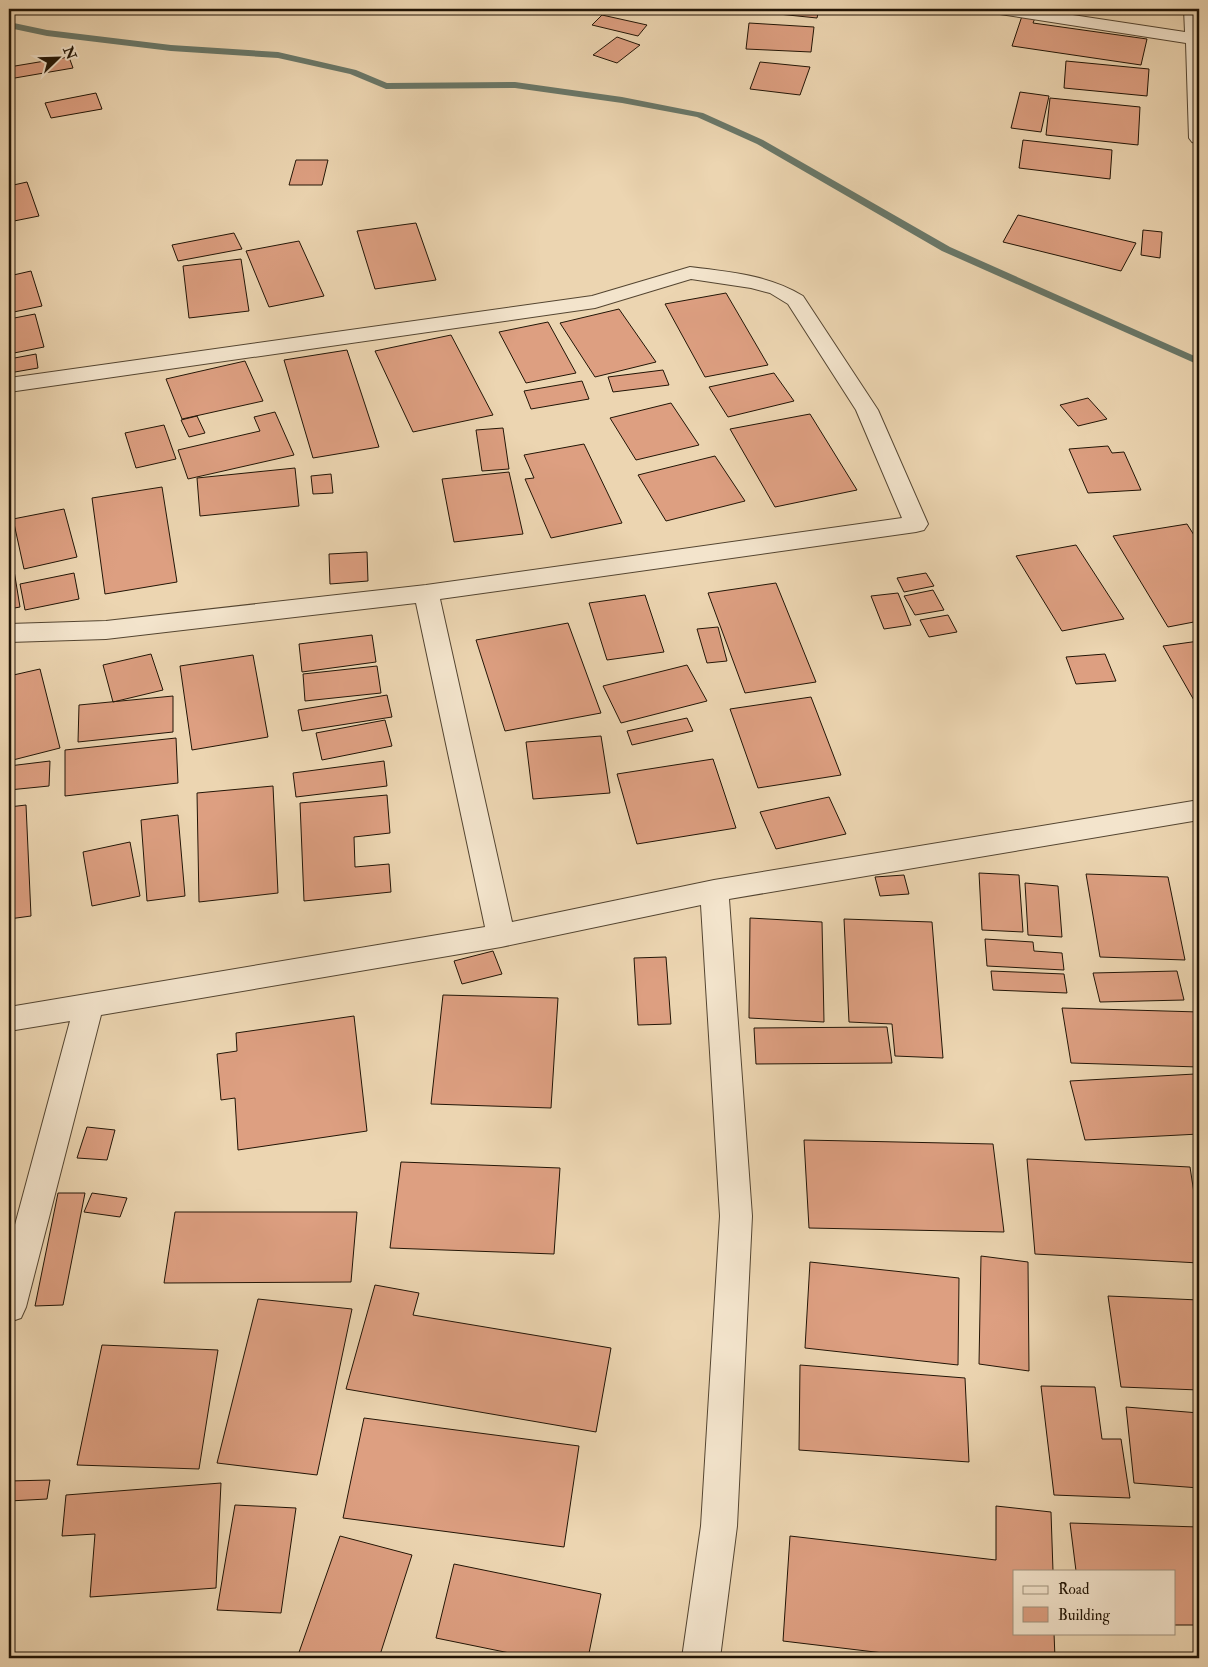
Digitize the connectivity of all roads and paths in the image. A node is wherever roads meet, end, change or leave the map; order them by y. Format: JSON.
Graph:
{"nodes":[{"id":1,"x":1000,"y":9,"type":"edge"},
{"id":2,"x":1193,"y":9,"type":"edge"},
{"id":3,"x":1194,"y":38,"type":"junction"},
{"id":4,"x":1199,"y":138,"type":"edge"},
{"id":5,"x":9,"y":385,"type":"edge"},
{"id":6,"x":426,"y":592,"type":"junction"},
{"id":7,"x":9,"y":633,"type":"edge"},
{"id":8,"x":1199,"y":810,"type":"edge"},
{"id":9,"x":714,"y":891,"type":"junction"},
{"id":10,"x":501,"y":936,"type":"junction"},
{"id":11,"x":89,"y":1006,"type":"junction"},
{"id":12,"x":9,"y":1019,"type":"edge"},
{"id":13,"x":9,"y":1307,"type":"edge"},
{"id":14,"x":701,"y":1658,"type":"edge"}],
"edges":[{"from":1,"to":3,"type":"street"},
{"from":2,"to":3,"type":"street"},
{"from":3,"to":4,"type":"street"},
{"from":5,"to":6,"type":"street"},
{"from":6,"to":7,"type":"street"},
{"from":6,"to":10,"type":"street"},
{"from":8,"to":9,"type":"street"},
{"from":9,"to":10,"type":"street"},
{"from":9,"to":14,"type":"street"},
{"from":10,"to":11,"type":"street"},
{"from":11,"to":12,"type":"street"},
{"from":11,"to":13,"type":"street"}]}
